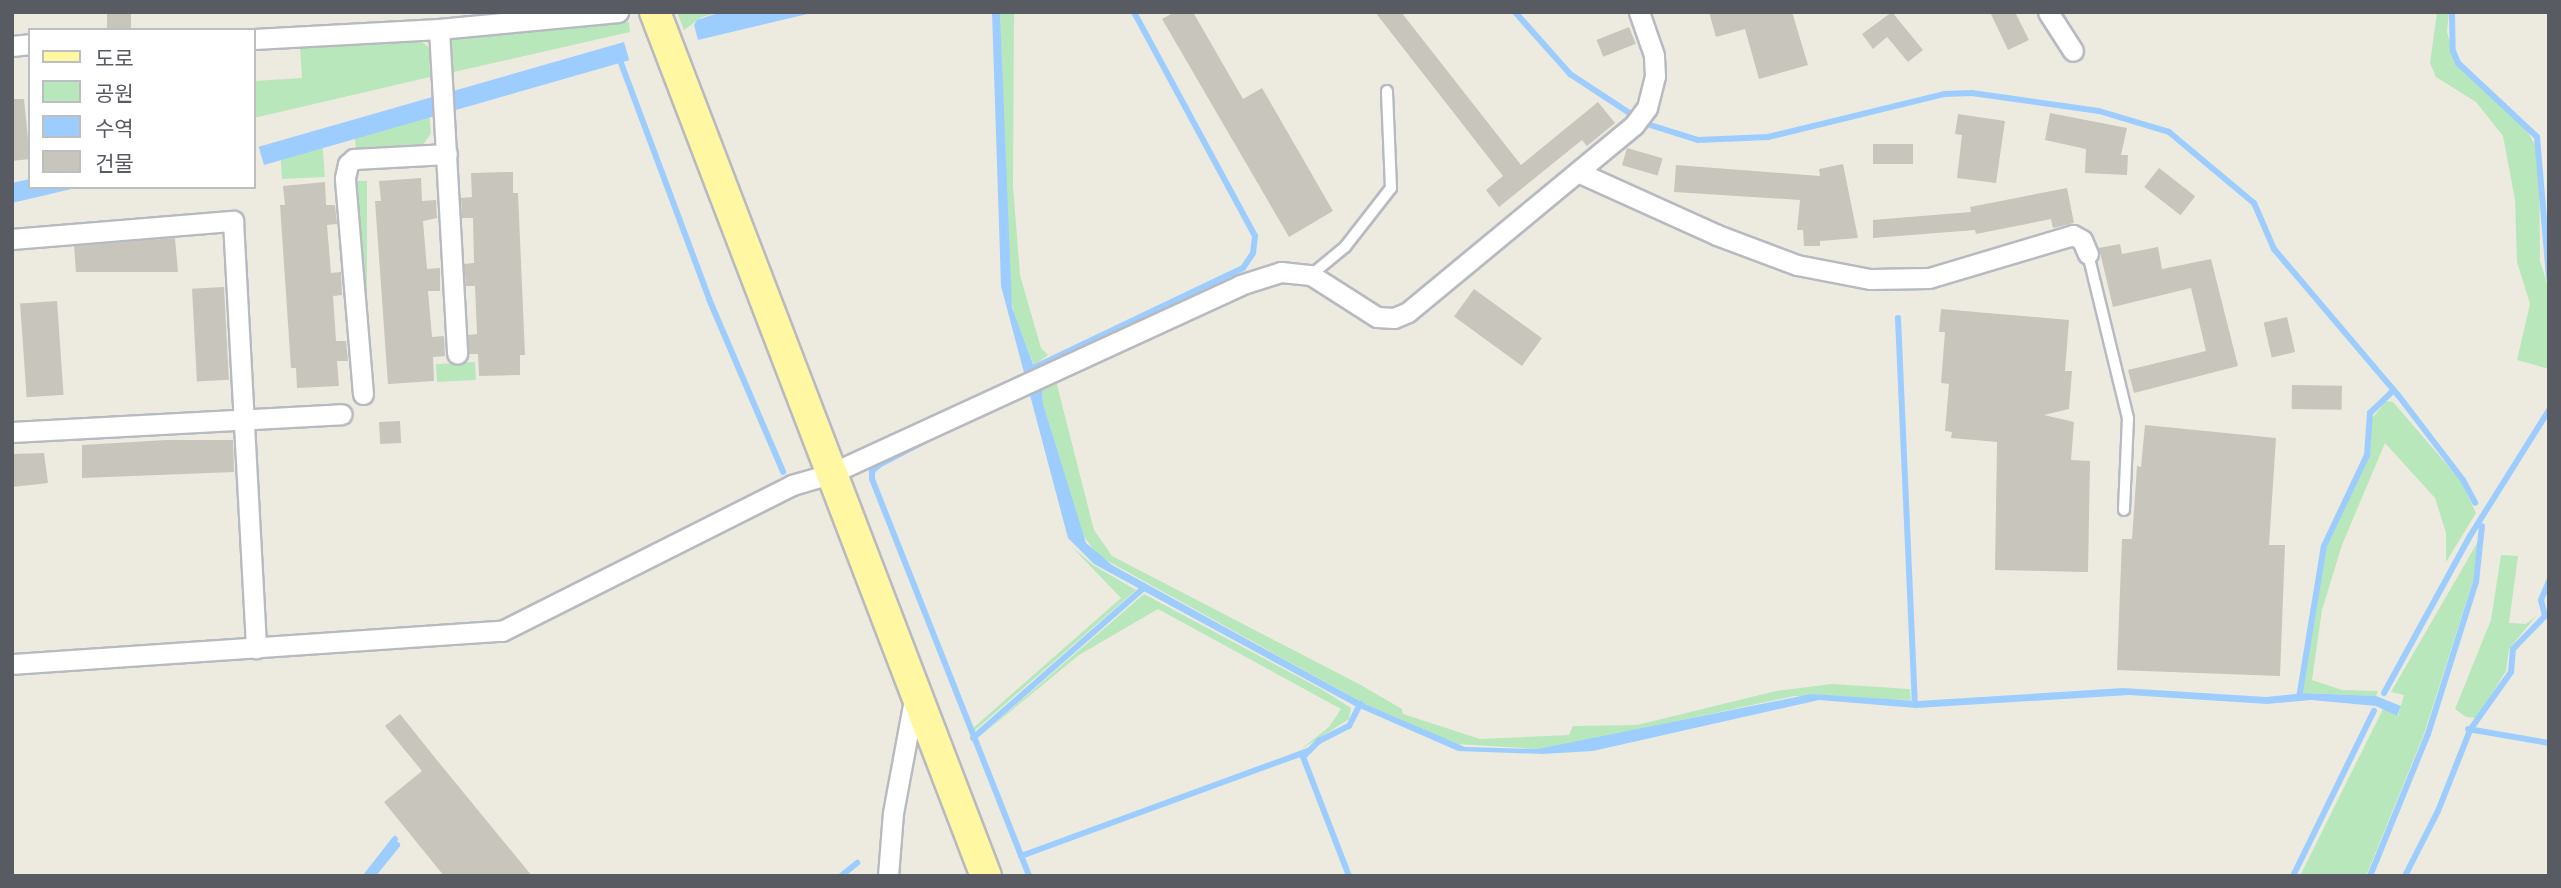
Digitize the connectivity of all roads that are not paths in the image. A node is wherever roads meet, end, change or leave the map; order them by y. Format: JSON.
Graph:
{"nodes":[{"id":1,"x":618,"y":12,"type":"edge"},
{"id":2,"x":655,"y":12,"type":"edge"},
{"id":3,"x":1639,"y":12,"type":"edge"},
{"id":4,"x":2048,"y":12,"type":"edge"},
{"id":5,"x":439,"y":29,"type":"junction"},
{"id":6,"x":256,"y":39,"type":"edge"},
{"id":7,"x":2073,"y":51,"type":"dead end"},
{"id":8,"x":1387,"y":91,"type":"dead end"},
{"id":9,"x":447,"y":153,"type":"junction"},
{"id":10,"x":1580,"y":173,"type":"junction"},
{"id":11,"x":12,"y":239,"type":"edge"},
{"id":12,"x":2088,"y":254,"type":"joint"},
{"id":13,"x":1311,"y":275,"type":"junction"},
{"id":14,"x":457,"y":354,"type":"dead end"},
{"id":15,"x":363,"y":394,"type":"dead end"},
{"id":16,"x":342,"y":414,"type":"dead end"},
{"id":17,"x":244,"y":420,"type":"junction"},
{"id":18,"x":12,"y":432,"type":"edge"},
{"id":19,"x":830,"y":474,"type":"junction"},
{"id":20,"x":2124,"y":510,"type":"dead end"},
{"id":21,"x":256,"y":648,"type":"junction"},
{"id":22,"x":12,"y":664,"type":"edge"},
{"id":23,"x":915,"y":693,"type":"junction"},
{"id":24,"x":888,"y":876,"type":"edge"},
{"id":25,"x":986,"y":876,"type":"edge"}],
"edges":[{"from":1,"to":5,"type":"street"},
{"from":2,"to":19,"type":"main road"},
{"from":3,"to":10,"type":"street"},
{"from":4,"to":7,"type":"street"},
{"from":5,"to":6,"type":"street"},
{"from":5,"to":9,"type":"street"},
{"from":8,"to":13,"type":"lane"},
{"from":9,"to":14,"type":"street"},
{"from":9,"to":15,"type":"street"},
{"from":10,"to":12,"type":"street"},
{"from":10,"to":13,"type":"street"},
{"from":11,"to":17,"type":"street"},
{"from":12,"to":20,"type":"lane"},
{"from":13,"to":19,"type":"street"},
{"from":16,"to":17,"type":"street"},
{"from":17,"to":18,"type":"street"},
{"from":17,"to":21,"type":"street"},
{"from":19,"to":21,"type":"street"},
{"from":19,"to":23,"type":"main road"},
{"from":21,"to":22,"type":"street"},
{"from":23,"to":24,"type":"street"},
{"from":23,"to":25,"type":"main road"}]}
